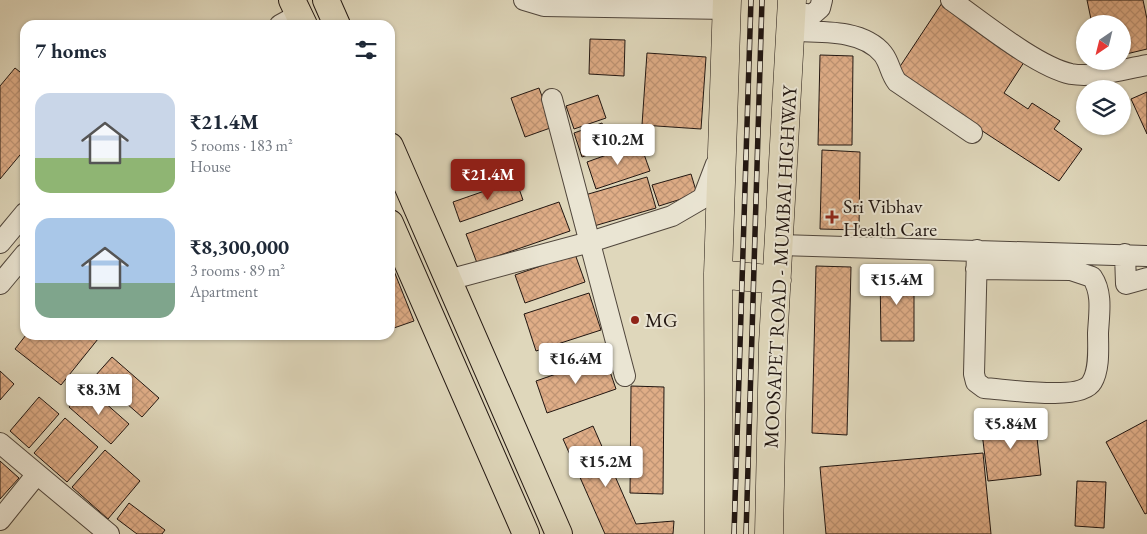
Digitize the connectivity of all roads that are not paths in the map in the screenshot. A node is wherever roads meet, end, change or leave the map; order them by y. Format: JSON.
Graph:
{"nodes":[{"id":1,"x":326,"y":0,"type":"edge"},
{"id":2,"x":524,"y":0,"type":"edge"},
{"id":3,"x":822,"y":0,"type":"edge"},
{"id":4,"x":952,"y":0,"type":"edge"},
{"id":5,"x":645,"y":4,"type":"edge"},
{"id":6,"x":727,"y":4,"type":"edge"},
{"id":7,"x":792,"y":14,"type":"edge"},
{"id":8,"x":335,"y":20,"type":"edge"},
{"id":9,"x":1147,"y":65,"type":"edge"},
{"id":10,"x":552,"y":99,"type":"dead end"},
{"id":11,"x":972,"y":133,"type":"dead end"},
{"id":12,"x":722,"y":146,"type":"junction"},
{"id":13,"x":395,"y":158,"type":"edge"},
{"id":14,"x":20,"y":219,"type":"edge"},
{"id":15,"x":395,"y":234,"type":"edge"},
{"id":16,"x":590,"y":242,"type":"junction"},
{"id":17,"x":0,"y":243,"type":"edge"},
{"id":18,"x":780,"y":245,"type":"junction"},
{"id":19,"x":1125,"y":254,"type":"junction"},
{"id":20,"x":1147,"y":256,"type":"edge"},
{"id":21,"x":20,"y":260,"type":"edge"},
{"id":22,"x":976,"y":260,"type":"junction"},
{"id":23,"x":718,"y":274,"type":"junction"},
{"id":24,"x":1147,"y":278,"type":"edge"},
{"id":25,"x":448,"y":280,"type":"junction"},
{"id":26,"x":777,"y":280,"type":"junction"},
{"id":27,"x":0,"y":284,"type":"edge"},
{"id":28,"x":625,"y":376,"type":"dead end"},
{"id":29,"x":0,"y":443,"type":"edge"},
{"id":30,"x":37,"y":474,"type":"junction"},
{"id":31,"x":0,"y":520,"type":"edge"},
{"id":32,"x":109,"y":534,"type":"edge"},
{"id":33,"x":526,"y":534,"type":"edge"},
{"id":34,"x":559,"y":534,"type":"edge"},
{"id":35,"x":719,"y":534,"type":"edge"},
{"id":36,"x":769,"y":534,"type":"edge"}],
"edges":[{"from":1,"to":8,"type":"main road"},
{"from":2,"to":5,"type":"street"},
{"from":3,"to":7,"type":"street"},
{"from":4,"to":9,"type":"street"},
{"from":5,"to":6,"type":"street"},
{"from":6,"to":12,"type":"highway"},
{"from":7,"to":11,"type":"street"},
{"from":7,"to":18,"type":"highway","name":"MOOSAPET ROAD - MUMBAI HIGHWAY"},
{"from":10,"to":16,"type":"street"},
{"from":12,"to":16,"type":"street"},
{"from":12,"to":23,"type":"highway"},
{"from":13,"to":25,"type":"main road"},
{"from":14,"to":17,"type":"street"},
{"from":15,"to":33,"type":"main road"},
{"from":16,"to":25,"type":"street"},
{"from":16,"to":28,"type":"street"},
{"from":18,"to":22,"type":"street"},
{"from":18,"to":26,"type":"highway","name":"MOOSAPET ROAD - MUMBAI HIGHWAY"},
{"from":19,"to":20,"type":"street"},
{"from":19,"to":22,"type":"street"},
{"from":19,"to":24,"type":"street"},
{"from":21,"to":27,"type":"street"},
{"from":22,"to":22,"type":"street"},
{"from":23,"to":26,"type":"highway"},
{"from":23,"to":35,"type":"highway"},
{"from":25,"to":34,"type":"main road"},
{"from":26,"to":36,"type":"highway","name":"MOOSAPET ROAD - MUMBAI HIGHWAY"},
{"from":29,"to":30,"type":"street"},
{"from":30,"to":31,"type":"street"},
{"from":30,"to":32,"type":"street"}]}
